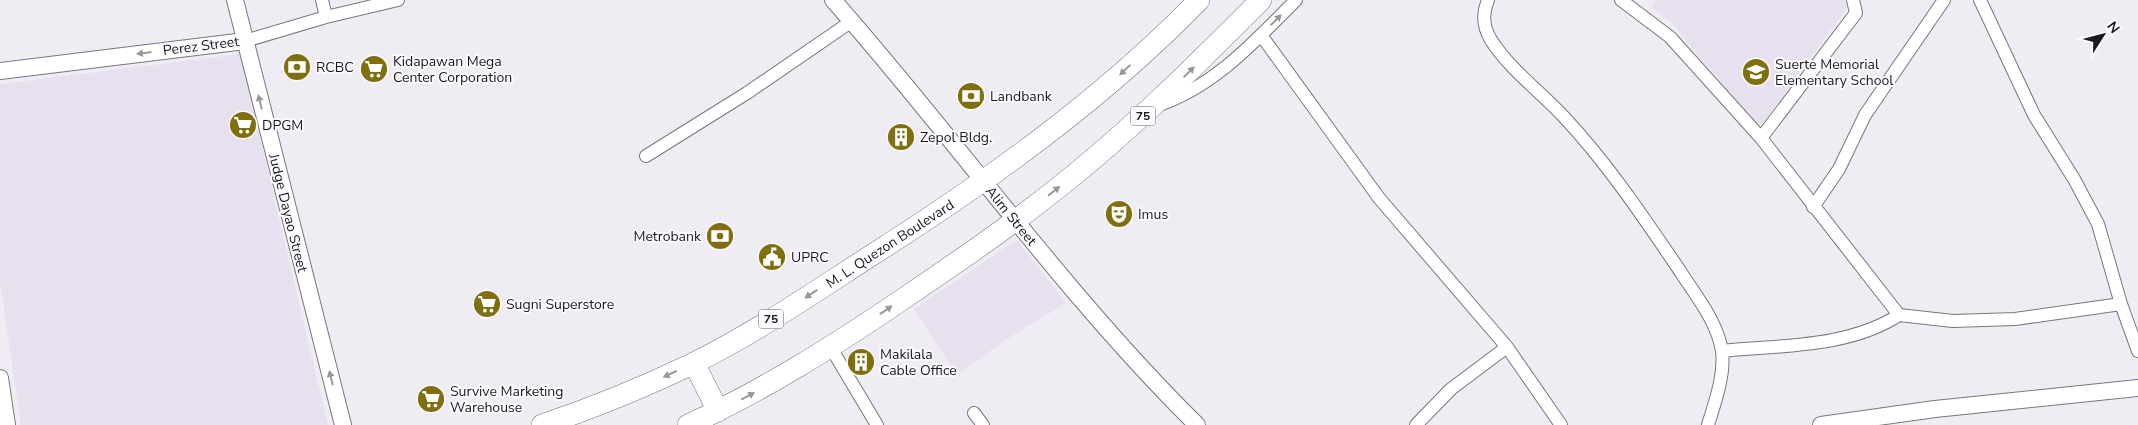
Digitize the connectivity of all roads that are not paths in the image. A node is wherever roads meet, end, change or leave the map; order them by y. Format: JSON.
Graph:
{"nodes":[{"id":1,"x":235,"y":0,"type":"edge"},
{"id":2,"x":322,"y":0,"type":"edge"},
{"id":3,"x":398,"y":0,"type":"edge"},
{"id":4,"x":833,"y":0,"type":"edge"},
{"id":5,"x":1198,"y":0,"type":"edge"},
{"id":6,"x":1261,"y":0,"type":"edge"},
{"id":7,"x":1296,"y":0,"type":"edge"},
{"id":8,"x":1488,"y":0,"type":"edge"},
{"id":9,"x":1621,"y":0,"type":"edge"},
{"id":10,"x":1853,"y":0,"type":"edge"},
{"id":11,"x":1944,"y":0,"type":"edge"},
{"id":12,"x":1980,"y":0,"type":"edge"},
{"id":13,"x":326,"y":17,"type":"junction"},
{"id":14,"x":852,"y":21,"type":"junction"},
{"id":15,"x":1261,"y":35,"type":"junction"},
{"id":16,"x":245,"y":41,"type":"junction"},
{"id":17,"x":0,"y":71,"type":"edge"},
{"id":18,"x":1152,"y":108,"type":"junction"},
{"id":19,"x":1761,"y":138,"type":"junction"},
{"id":20,"x":646,"y":156,"type":"dead end"},
{"id":21,"x":984,"y":182,"type":"junction"},
{"id":22,"x":1813,"y":207,"type":"junction"},
{"id":23,"x":1016,"y":221,"type":"junction"},
{"id":24,"x":2121,"y":304,"type":"junction"},
{"id":25,"x":1899,"y":315,"type":"junction"},
{"id":26,"x":1507,"y":347,"type":"junction"},
{"id":27,"x":831,"y":348,"type":"junction"},
{"id":28,"x":1722,"y":351,"type":"junction"},
{"id":29,"x":2138,"y":351,"type":"edge"},
{"id":30,"x":694,"y":363,"type":"junction"},
{"id":31,"x":0,"y":378,"type":"edge"},
{"id":32,"x":2138,"y":388,"type":"edge"},
{"id":33,"x":718,"y":412,"type":"junction"},
{"id":34,"x":974,"y":413,"type":"dead end"},
{"id":35,"x":6,"y":425,"type":"edge"},
{"id":36,"x":343,"y":425,"type":"edge"},
{"id":37,"x":542,"y":425,"type":"edge"},
{"id":38,"x":688,"y":425,"type":"edge"},
{"id":39,"x":877,"y":425,"type":"edge"},
{"id":40,"x":983,"y":425,"type":"edge"},
{"id":41,"x":1197,"y":425,"type":"edge"},
{"id":42,"x":1416,"y":425,"type":"edge"},
{"id":43,"x":1561,"y":425,"type":"edge"},
{"id":44,"x":1708,"y":425,"type":"edge"},
{"id":45,"x":1822,"y":425,"type":"edge"}],
"edges":[{"from":1,"to":16,"type":"street","name":"Judge Dayao Street"},
{"from":2,"to":13,"type":"street"},
{"from":3,"to":13,"type":"street","name":"Perez Street"},
{"from":4,"to":14,"type":"street","name":"Alim Street"},
{"from":5,"to":21,"type":"highway","name":"M. L. Quezon Boulevard","number":"75","one_way":true},
{"from":18,"to":6,"type":"highway","number":"75","one_way":true},
{"from":15,"to":7,"type":"street","one_way":true},
{"from":8,"to":28,"type":"street"},
{"from":9,"to":19,"type":"street"},
{"from":10,"to":19,"type":"street"},
{"from":11,"to":22,"type":"street"},
{"from":12,"to":24,"type":"street"},
{"from":13,"to":16,"type":"street","name":"Perez Street"},
{"from":14,"to":20,"type":"street"},
{"from":14,"to":21,"type":"street","name":"Alim Street"},
{"from":15,"to":18,"type":"street"},
{"from":15,"to":26,"type":"street"},
{"from":16,"to":17,"type":"street","name":"Perez Street","one_way":true},
{"from":36,"to":16,"type":"street","name":"Judge Dayao Street","one_way":true},
{"from":23,"to":18,"type":"highway","number":"75","one_way":true},
{"from":19,"to":22,"type":"street"},
{"from":21,"to":23,"type":"street","name":"Alim Street"},
{"from":21,"to":30,"type":"highway","name":"M. L. Quezon Boulevard","number":"75","one_way":true},
{"from":22,"to":25,"type":"street"},
{"from":27,"to":23,"type":"highway","number":"75","one_way":true},
{"from":23,"to":41,"type":"street","name":"Alim Street"},
{"from":24,"to":25,"type":"street"},
{"from":24,"to":29,"type":"street"},
{"from":25,"to":28,"type":"street"},
{"from":26,"to":42,"type":"street"},
{"from":26,"to":43,"type":"street"},
{"from":33,"to":27,"type":"highway","number":"75","one_way":true},
{"from":27,"to":39,"type":"street"},
{"from":28,"to":44,"type":"street"},
{"from":30,"to":33,"type":"highway"},
{"from":30,"to":37,"type":"highway","name":"M. L. Quezon Boulevard","number":"75","one_way":true},
{"from":31,"to":35,"type":"street"},
{"from":32,"to":45,"type":"street"},
{"from":33,"to":38,"type":"highway","number":"75"},
{"from":34,"to":40,"type":"street"}]}
